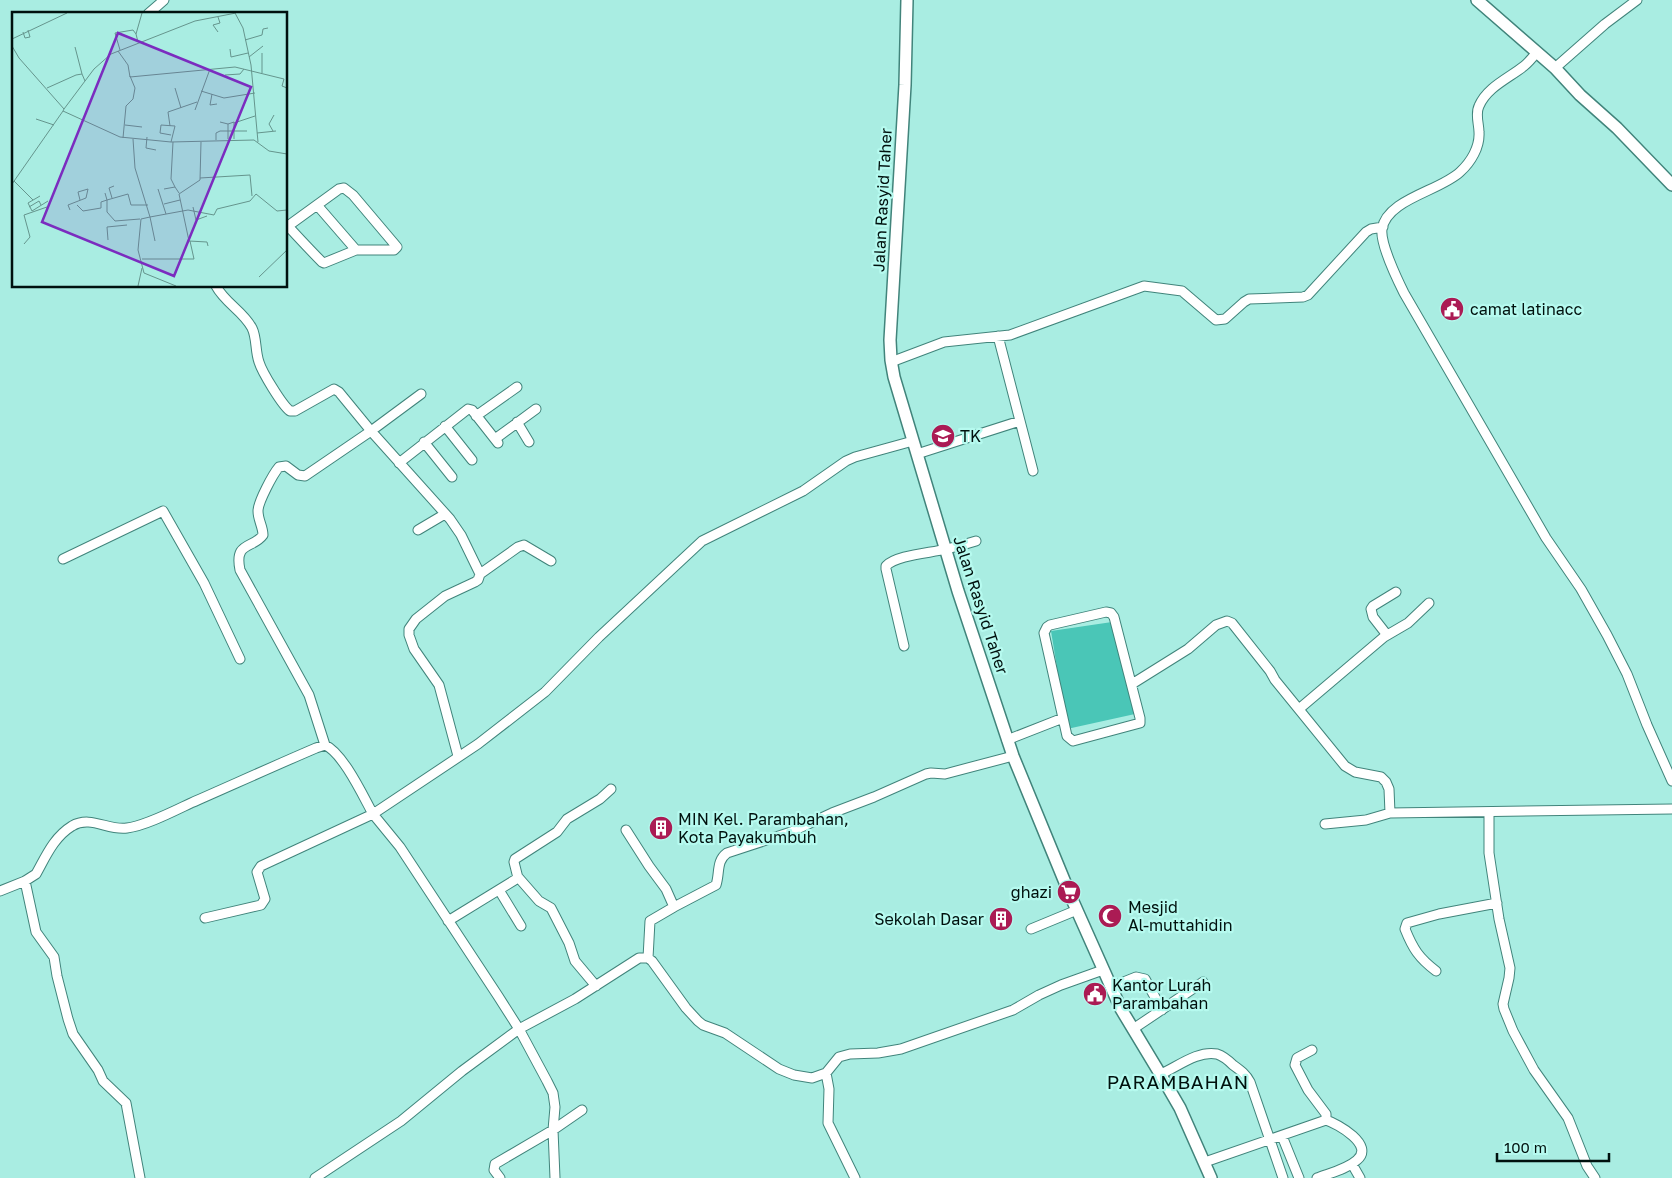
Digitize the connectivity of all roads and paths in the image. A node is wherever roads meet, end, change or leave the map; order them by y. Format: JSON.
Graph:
{"nodes":[{"id":1,"x":164,"y":0,"type":"edge"},
{"id":2,"x":907,"y":0,"type":"edge"},
{"id":3,"x":1477,"y":0,"type":"edge"},
{"id":4,"x":1637,"y":0,"type":"edge"},
{"id":5,"x":150,"y":12,"type":"edge"},
{"id":6,"x":1537,"y":52,"type":"junction"},
{"id":7,"x":1555,"y":68,"type":"junction"},
{"id":8,"x":1670,"y":179,"type":"edge"},
{"id":9,"x":316,"y":205,"type":"junction"},
{"id":10,"x":288,"y":224,"type":"edge"},
{"id":11,"x":288,"y":226,"type":"edge"},
{"id":12,"x":1383,"y":226,"type":"junction"},
{"id":13,"x":297,"y":235,"type":"junction"},
{"id":14,"x":288,"y":236,"type":"edge"},
{"id":15,"x":356,"y":250,"type":"junction"},
{"id":16,"x":217,"y":288,"type":"edge"},
{"id":17,"x":998,"y":336,"type":"junction"},
{"id":18,"x":891,"y":362,"type":"junction"},
{"id":19,"x":517,"y":387,"type":"dead end"},
{"id":20,"x":421,"y":394,"type":"dead end"},
{"id":21,"x":536,"y":409,"type":"dead end"},
{"id":22,"x":476,"y":416,"type":"junction"},
{"id":23,"x":1020,"y":421,"type":"junction"},
{"id":24,"x":518,"y":422,"type":"junction"},
{"id":25,"x":446,"y":426,"type":"junction"},
{"id":26,"x":371,"y":431,"type":"junction"},
{"id":27,"x":914,"y":441,"type":"junction"},
{"id":28,"x":424,"y":442,"type":"junction"},
{"id":29,"x":529,"y":442,"type":"dead end"},
{"id":30,"x":917,"y":454,"type":"junction"},
{"id":31,"x":472,"y":460,"type":"dead end"},
{"id":32,"x":399,"y":463,"type":"junction"},
{"id":33,"x":1033,"y":471,"type":"dead end"},
{"id":34,"x":452,"y":477,"type":"dead end"},
{"id":35,"x":445,"y":514,"type":"junction"},
{"id":36,"x":418,"y":530,"type":"dead end"},
{"id":37,"x":976,"y":541,"type":"dead end"},
{"id":38,"x":946,"y":549,"type":"junction"},
{"id":39,"x":64,"y":559,"type":"dead end"},
{"id":40,"x":551,"y":561,"type":"dead end"},
{"id":41,"x":480,"y":574,"type":"junction"},
{"id":42,"x":1396,"y":592,"type":"dead end"},
{"id":43,"x":1428,"y":603,"type":"dead end"},
{"id":44,"x":1387,"y":635,"type":"junction"},
{"id":45,"x":904,"y":646,"type":"dead end"},
{"id":46,"x":240,"y":658,"type":"dead end"},
{"id":47,"x":1132,"y":684,"type":"junction"},
{"id":48,"x":1299,"y":709,"type":"junction"},
{"id":49,"x":1063,"y":718,"type":"junction"},
{"id":50,"x":1007,"y":740,"type":"junction"},
{"id":51,"x":325,"y":745,"type":"junction"},
{"id":52,"x":458,"y":756,"type":"junction"},
{"id":53,"x":1013,"y":756,"type":"junction"},
{"id":54,"x":1672,"y":781,"type":"edge"},
{"id":55,"x":611,"y":789,"type":"dead end"},
{"id":56,"x":1672,"y":809,"type":"edge"},
{"id":57,"x":1489,"y":812,"type":"junction"},
{"id":58,"x":1390,"y":813,"type":"junction"},
{"id":59,"x":373,"y":814,"type":"junction"},
{"id":60,"x":1325,"y":824,"type":"dead end"},
{"id":61,"x":626,"y":830,"type":"dead end"},
{"id":62,"x":518,"y":877,"type":"junction"},
{"id":63,"x":25,"y":881,"type":"junction"},
{"id":64,"x":499,"y":890,"type":"junction"},
{"id":65,"x":0,"y":891,"type":"edge"},
{"id":66,"x":1497,"y":903,"type":"junction"},
{"id":67,"x":674,"y":908,"type":"junction"},
{"id":68,"x":1077,"y":910,"type":"junction"},
{"id":69,"x":205,"y":918,"type":"dead end"},
{"id":70,"x":448,"y":921,"type":"junction"},
{"id":71,"x":521,"y":926,"type":"dead end"},
{"id":72,"x":1031,"y":928,"type":"dead end"},
{"id":73,"x":648,"y":958,"type":"junction"},
{"id":74,"x":1104,"y":970,"type":"junction"},
{"id":75,"x":1436,"y":971,"type":"dead end"},
{"id":76,"x":1203,"y":982,"type":"dead end"},
{"id":77,"x":596,"y":986,"type":"junction"},
{"id":78,"x":1111,"y":988,"type":"junction"},
{"id":79,"x":1162,"y":1010,"type":"junction"},
{"id":80,"x":519,"y":1029,"type":"junction"},
{"id":81,"x":1133,"y":1029,"type":"junction"},
{"id":82,"x":1312,"y":1050,"type":"dead end"},
{"id":83,"x":826,"y":1073,"type":"junction"},
{"id":84,"x":1161,"y":1074,"type":"junction"},
{"id":85,"x":582,"y":1110,"type":"dead end"},
{"id":86,"x":1326,"y":1120,"type":"junction"},
{"id":87,"x":553,"y":1130,"type":"junction"},
{"id":88,"x":1282,"y":1136,"type":"junction"},
{"id":89,"x":1269,"y":1140,"type":"junction"},
{"id":90,"x":1205,"y":1162,"type":"junction"},
{"id":91,"x":1352,"y":1164,"type":"junction"},
{"id":92,"x":140,"y":1178,"type":"edge"},
{"id":93,"x":315,"y":1178,"type":"edge"},
{"id":94,"x":500,"y":1178,"type":"edge"},
{"id":95,"x":556,"y":1178,"type":"edge"},
{"id":96,"x":855,"y":1178,"type":"edge"},
{"id":97,"x":1212,"y":1178,"type":"edge"},
{"id":98,"x":1282,"y":1178,"type":"edge"},
{"id":99,"x":1299,"y":1178,"type":"edge"},
{"id":100,"x":1317,"y":1178,"type":"edge"},
{"id":101,"x":1360,"y":1178,"type":"edge"},
{"id":102,"x":1595,"y":1178,"type":"edge"}],
"edges":[{"from":1,"to":5,"type":"street"},
{"from":2,"to":18,"type":"street","name":"Jalan Rasyid Taher"},
{"from":3,"to":6,"type":"street"},
{"from":4,"to":7,"type":"street"},
{"from":6,"to":7,"type":"street"},
{"from":6,"to":12,"type":"street"},
{"from":7,"to":8,"type":"street"},
{"from":9,"to":10,"type":"street"},
{"from":9,"to":15,"type":"street"},
{"from":9,"to":15,"type":"street"},
{"from":11,"to":13,"type":"street"},
{"from":12,"to":17,"type":"street"},
{"from":12,"to":54,"type":"street"},
{"from":13,"to":14,"type":"street"},
{"from":13,"to":15,"type":"street"},
{"from":16,"to":26,"type":"street"},
{"from":17,"to":18,"type":"street"},
{"from":17,"to":23,"type":"street"},
{"from":18,"to":27,"type":"street","name":"Jalan Rasyid Taher"},
{"from":19,"to":22,"type":"street"},
{"from":20,"to":26,"type":"street"},
{"from":21,"to":24,"type":"street"},
{"from":22,"to":24,"type":"street"},
{"from":22,"to":25,"type":"street"},
{"from":23,"to":30,"type":"street"},
{"from":23,"to":33,"type":"street"},
{"from":24,"to":29,"type":"street"},
{"from":25,"to":28,"type":"street"},
{"from":25,"to":31,"type":"street"},
{"from":26,"to":32,"type":"street"},
{"from":26,"to":51,"type":"street"},
{"from":27,"to":30,"type":"street","name":"Jalan Rasyid Taher"},
{"from":27,"to":52,"type":"street"},
{"from":28,"to":32,"type":"street"},
{"from":28,"to":34,"type":"street"},
{"from":30,"to":38,"type":"street","name":"Jalan Rasyid Taher"},
{"from":32,"to":35,"type":"street"},
{"from":35,"to":36,"type":"street"},
{"from":35,"to":41,"type":"street"},
{"from":37,"to":38,"type":"street"},
{"from":38,"to":45,"type":"street"},
{"from":38,"to":50,"type":"street","name":"Jalan Rasyid Taher"},
{"from":39,"to":46,"type":"street"},
{"from":40,"to":41,"type":"street"},
{"from":41,"to":52,"type":"street"},
{"from":42,"to":44,"type":"street"},
{"from":43,"to":44,"type":"street"},
{"from":44,"to":48,"type":"street"},
{"from":47,"to":48,"type":"street"},
{"from":47,"to":49,"type":"street"},
{"from":47,"to":49,"type":"street"},
{"from":48,"to":58,"type":"street"},
{"from":49,"to":50,"type":"street"},
{"from":50,"to":53,"type":"street","name":"Jalan Rasyid Taher"},
{"from":51,"to":59,"type":"street"},
{"from":51,"to":63,"type":"street"},
{"from":52,"to":59,"type":"street"},
{"from":53,"to":67,"type":"street"},
{"from":53,"to":68,"type":"street","name":"Jalan Rasyid Taher"},
{"from":55,"to":62,"type":"street"},
{"from":56,"to":57,"type":"street"},
{"from":57,"to":58,"type":"street"},
{"from":57,"to":66,"type":"street"},
{"from":58,"to":60,"type":"street"},
{"from":59,"to":69,"type":"street"},
{"from":59,"to":70,"type":"street"},
{"from":61,"to":67,"type":"street"},
{"from":62,"to":64,"type":"street"},
{"from":62,"to":77,"type":"street"},
{"from":63,"to":65,"type":"street"},
{"from":63,"to":92,"type":"street"},
{"from":64,"to":70,"type":"street"},
{"from":64,"to":71,"type":"street"},
{"from":66,"to":75,"type":"street"},
{"from":66,"to":102,"type":"street"},
{"from":67,"to":73,"type":"street"},
{"from":68,"to":72,"type":"street"},
{"from":68,"to":74,"type":"street","name":"Jalan Rasyid Taher"},
{"from":70,"to":80,"type":"street"},
{"from":73,"to":77,"type":"street"},
{"from":73,"to":83,"type":"street"},
{"from":74,"to":78,"type":"street","name":"Jalan Rasyid Taher"},
{"from":74,"to":83,"type":"street"},
{"from":76,"to":79,"type":"street"},
{"from":77,"to":80,"type":"street"},
{"from":78,"to":79,"type":"street"},
{"from":78,"to":81,"type":"street","name":"Jalan Rasyid Taher"},
{"from":79,"to":81,"type":"street"},
{"from":80,"to":87,"type":"street"},
{"from":80,"to":93,"type":"street"},
{"from":81,"to":84,"type":"street","name":"Jalan Rasyid Taher"},
{"from":82,"to":86,"type":"street"},
{"from":83,"to":96,"type":"street"},
{"from":84,"to":89,"type":"street"},
{"from":84,"to":90,"type":"street","name":"Jalan Rasyid Taher"},
{"from":85,"to":87,"type":"street"},
{"from":86,"to":88,"type":"street"},
{"from":86,"to":91,"type":"street"},
{"from":87,"to":94,"type":"street"},
{"from":87,"to":95,"type":"street"},
{"from":88,"to":89,"type":"street"},
{"from":88,"to":99,"type":"street"},
{"from":89,"to":90,"type":"street"},
{"from":89,"to":98,"type":"street"},
{"from":90,"to":97,"type":"street","name":"Jalan Rasyid Taher"},
{"from":91,"to":100,"type":"street"},
{"from":91,"to":101,"type":"street"}]}
